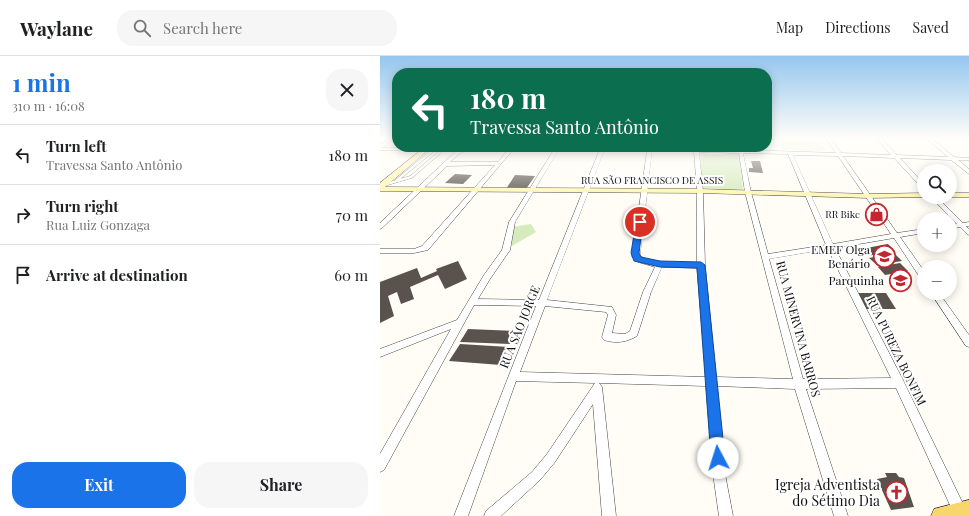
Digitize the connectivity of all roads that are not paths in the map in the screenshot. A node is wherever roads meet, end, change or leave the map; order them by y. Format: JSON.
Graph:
{"nodes":[{"id":1,"x":408,"y":159,"type":"edge"},
{"id":2,"x":413,"y":159,"type":"edge"},
{"id":3,"x":422,"y":159,"type":"edge"},
{"id":4,"x":431,"y":159,"type":"edge"},
{"id":5,"x":451,"y":159,"type":"edge"},
{"id":6,"x":503,"y":159,"type":"edge"},
{"id":7,"x":550,"y":159,"type":"edge"},
{"id":8,"x":599,"y":159,"type":"edge"},
{"id":9,"x":648,"y":159,"type":"edge"},
{"id":10,"x":697,"y":159,"type":"edge"},
{"id":11,"x":742,"y":159,"type":"edge"},
{"id":12,"x":792,"y":159,"type":"edge"},
{"id":13,"x":843,"y":159,"type":"edge"},
{"id":14,"x":898,"y":159,"type":"edge"},
{"id":15,"x":953,"y":159,"type":"edge"},
{"id":16,"x":447,"y":164,"type":"junction"},
{"id":17,"x":499,"y":164,"type":"junction"},
{"id":18,"x":969,"y":172,"type":"edge"},
{"id":19,"x":917,"y":180,"type":"edge"},
{"id":20,"x":394,"y":182,"type":"junction"},
{"id":21,"x":381,"y":185,"type":"edge"},
{"id":22,"x":419,"y":190,"type":"junction"},
{"id":23,"x":474,"y":190,"type":"junction"},
{"id":24,"x":532,"y":190,"type":"junction"},
{"id":25,"x":587,"y":191,"type":"junction"},
{"id":26,"x":644,"y":191,"type":"junction"},
{"id":27,"x":700,"y":191,"type":"junction"},
{"id":28,"x":748,"y":192,"type":"junction"},
{"id":29,"x":807,"y":193,"type":"junction"},
{"id":30,"x":917,"y":195,"type":"edge"},
{"id":31,"x":957,"y":195,"type":"edge"},
{"id":32,"x":969,"y":195,"type":"edge"},
{"id":33,"x":869,"y":196,"type":"junction"},
{"id":34,"x":942,"y":204,"type":"edge"},
{"id":35,"x":966,"y":224,"type":"edge"},
{"id":36,"x":380,"y":227,"type":"edge"},
{"id":37,"x":917,"y":232,"type":"edge"},
{"id":38,"x":969,"y":233,"type":"edge"},
{"id":39,"x":896,"y":236,"type":"junction"},
{"id":40,"x":830,"y":246,"type":"junction"},
{"id":41,"x":380,"y":251,"type":"edge"},
{"id":42,"x":767,"y":257,"type":"junction"},
{"id":43,"x":660,"y":264,"type":"junction"},
{"id":44,"x":701,"y":265,"type":"junction"},
{"id":45,"x":917,"y":267,"type":"edge"},
{"id":46,"x":940,"y":300,"type":"edge"},
{"id":47,"x":472,"y":302,"type":"junction"},
{"id":48,"x":542,"y":303,"type":"junction"},
{"id":49,"x":460,"y":322,"type":"junction"},
{"id":50,"x":969,"y":342,"type":"edge"},
{"id":51,"x":380,"y":353,"type":"edge"},
{"id":52,"x":514,"y":376,"type":"junction"},
{"id":53,"x":711,"y":381,"type":"junction"},
{"id":54,"x":900,"y":383,"type":"junction"},
{"id":55,"x":597,"y":384,"type":"junction"},
{"id":56,"x":799,"y":384,"type":"junction"},
{"id":57,"x":380,"y":466,"type":"edge"},
{"id":58,"x":958,"y":513,"type":"edge"},
{"id":59,"x":461,"y":516,"type":"edge"},
{"id":60,"x":491,"y":516,"type":"edge"},
{"id":61,"x":609,"y":516,"type":"edge"},
{"id":62,"x":726,"y":516,"type":"edge"},
{"id":63,"x":841,"y":516,"type":"edge"}],
"edges":[{"from":1,"to":21,"type":"street"},
{"from":2,"to":21,"type":"street"},
{"from":3,"to":20,"type":"lane"},
{"from":4,"to":20,"type":"lane"},
{"from":5,"to":16,"type":"street"},
{"from":6,"to":17,"type":"street"},
{"from":7,"to":24,"type":"street"},
{"from":8,"to":25,"type":"street","name":"RUA SÃO JORGE"},
{"from":9,"to":26,"type":"street"},
{"from":10,"to":27,"type":"street"},
{"from":11,"to":28,"type":"street","name":"RUA MINERVINA BARROS"},
{"from":12,"to":29,"type":"street","name":"RUA PUREZA BONFIM"},
{"from":13,"to":33,"type":"street"},
{"from":14,"to":19,"type":"street"},
{"from":15,"to":18,"type":"street"},
{"from":16,"to":17,"type":"street"},
{"from":16,"to":22,"type":"street"},
{"from":17,"to":23,"type":"street"},
{"from":20,"to":21,"type":"lane"},
{"from":21,"to":22,"type":"street","name":"RUA SÃO FRANCISCO DE ASSIS"},
{"from":22,"to":23,"type":"street","name":"RUA SÃO FRANCISCO DE ASSIS"},
{"from":22,"to":36,"type":"street"},
{"from":23,"to":24,"type":"street","name":"RUA SÃO FRANCISCO DE ASSIS"},
{"from":23,"to":41,"type":"street"},
{"from":24,"to":25,"type":"street","name":"RUA SÃO FRANCISCO DE ASSIS"},
{"from":24,"to":47,"type":"street"},
{"from":25,"to":26,"type":"street","name":"RUA SÃO FRANCISCO DE ASSIS"},
{"from":25,"to":48,"type":"street","name":"RUA SÃO JORGE"},
{"from":26,"to":27,"type":"street","name":"RUA SÃO FRANCISCO DE ASSIS"},
{"from":26,"to":43,"type":"street"},
{"from":27,"to":28,"type":"street","name":"RUA SÃO FRANCISCO DE ASSIS"},
{"from":27,"to":44,"type":"street"},
{"from":28,"to":29,"type":"street","name":"RUA SÃO FRANCISCO DE ASSIS"},
{"from":28,"to":42,"type":"street","name":"RUA MINERVINA BARROS"},
{"from":29,"to":33,"type":"street","name":"RUA SÃO FRANCISCO DE ASSIS"},
{"from":29,"to":40,"type":"street","name":"RUA PUREZA BONFIM"},
{"from":30,"to":33,"type":"street","name":"RUA SÃO FRANCISCO DE ASSIS"},
{"from":31,"to":32,"type":"street"},
{"from":33,"to":39,"type":"street"},
{"from":34,"to":35,"type":"street"},
{"from":35,"to":38,"type":"street"},
{"from":37,"to":39,"type":"street"},
{"from":39,"to":40,"type":"street"},
{"from":39,"to":45,"type":"street"},
{"from":40,"to":42,"type":"street"},
{"from":40,"to":54,"type":"street","name":"RUA PUREZA BONFIM"},
{"from":42,"to":56,"type":"street","name":"RUA MINERVINA BARROS"},
{"from":43,"to":44,"type":"street"},
{"from":43,"to":48,"type":"street"},
{"from":44,"to":53,"type":"street"},
{"from":46,"to":50,"type":"street"},
{"from":47,"to":48,"type":"street"},
{"from":47,"to":49,"type":"street"},
{"from":48,"to":52,"type":"street","name":"RUA SÃO JORGE"},
{"from":49,"to":51,"type":"street"},
{"from":49,"to":57,"type":"street"},
{"from":52,"to":55,"type":"street"},
{"from":52,"to":59,"type":"street","name":"RUA SÃO JORGE"},
{"from":53,"to":55,"type":"street"},
{"from":53,"to":56,"type":"street"},
{"from":53,"to":62,"type":"street"},
{"from":54,"to":56,"type":"street"},
{"from":54,"to":58,"type":"street","name":"RUA PUREZA BONFIM"},
{"from":55,"to":60,"type":"street"},
{"from":55,"to":61,"type":"street"},
{"from":56,"to":63,"type":"street","name":"RUA MINERVINA BARROS"}]}
